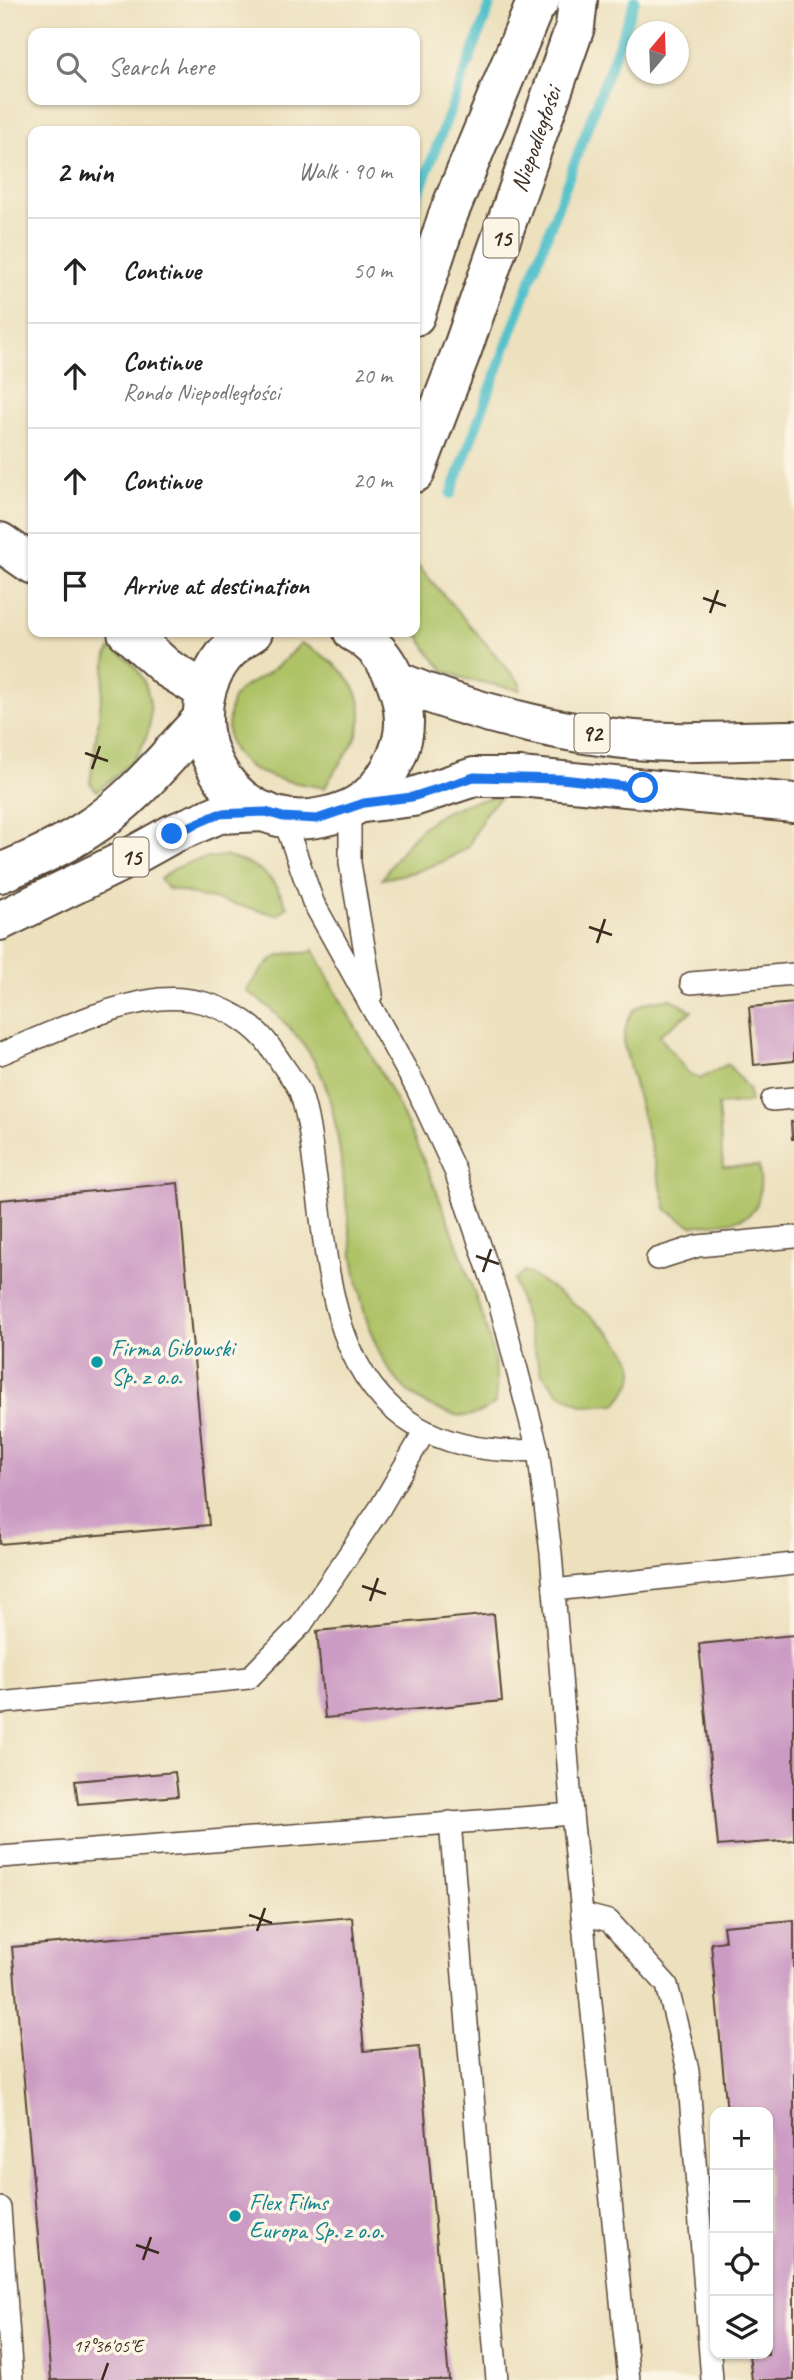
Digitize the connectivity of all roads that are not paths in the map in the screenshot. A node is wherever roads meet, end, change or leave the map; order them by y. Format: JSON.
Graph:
{"nodes":[{"id":1,"x":540,"y":0,"type":"edge"},
{"id":2,"x":578,"y":0,"type":"edge"},
{"id":3,"x":420,"y":301,"type":"edge"},
{"id":4,"x":420,"y":460,"type":"edge"},
{"id":5,"x":0,"y":532,"type":"edge"},
{"id":6,"x":28,"y":538,"type":"edge"},
{"id":7,"x":0,"y":542,"type":"edge"},
{"id":8,"x":28,"y":562,"type":"edge"},
{"id":9,"x":133,"y":637,"type":"edge"},
{"id":10,"x":246,"y":637,"type":"edge"},
{"id":11,"x":366,"y":637,"type":"edge"},
{"id":12,"x":397,"y":681,"type":"junction"},
{"id":13,"x":204,"y":705,"type":"junction"},
{"id":14,"x":794,"y":740,"type":"edge"},
{"id":15,"x":794,"y":803,"type":"edge"},
{"id":16,"x":357,"y":805,"type":"junction"},
{"id":17,"x":274,"y":815,"type":"junction"},
{"id":18,"x":0,"y":873,"type":"edge"},
{"id":19,"x":0,"y":921,"type":"edge"},
{"id":20,"x":794,"y":974,"type":"edge"},
{"id":21,"x":691,"y":983,"type":"dead end"},
{"id":22,"x":375,"y":1010,"type":"junction"},
{"id":23,"x":0,"y":1054,"type":"edge"},
{"id":24,"x":794,"y":1098,"type":"edge"},
{"id":25,"x":772,"y":1100,"type":"dead end"},
{"id":26,"x":794,"y":1237,"type":"edge"},
{"id":27,"x":657,"y":1259,"type":"dead end"},
{"id":28,"x":425,"y":1431,"type":"junction"},
{"id":29,"x":538,"y":1450,"type":"junction"},
{"id":30,"x":794,"y":1564,"type":"edge"},
{"id":31,"x":554,"y":1590,"type":"junction"},
{"id":32,"x":0,"y":1703,"type":"edge"},
{"id":33,"x":572,"y":1814,"type":"junction"},
{"id":34,"x":450,"y":1822,"type":"junction"},
{"id":35,"x":0,"y":1857,"type":"edge"},
{"id":36,"x":582,"y":1914,"type":"junction"},
{"id":37,"x":0,"y":2208,"type":"edge"},
{"id":38,"x":12,"y":2380,"type":"edge"},
{"id":39,"x":497,"y":2380,"type":"edge"},
{"id":40,"x":629,"y":2380,"type":"edge"},
{"id":41,"x":712,"y":2380,"type":"edge"}],
"edges":[{"from":1,"to":3,"type":"main road","name":"Niepodległości","number":"15"},
{"from":2,"to":4,"type":"main road","name":"Niepodległości","number":"15"},
{"from":5,"to":6,"type":"main road"},
{"from":7,"to":8,"type":"main road"},
{"from":9,"to":13,"type":"main road"},
{"from":10,"to":13,"type":"main road","number":"15"},
{"from":11,"to":12,"type":"main road"},
{"from":12,"to":14,"type":"main road","number":"92"},
{"from":12,"to":16,"type":"main road"},
{"from":13,"to":17,"type":"main road","number":"15"},
{"from":13,"to":18,"type":"main road","number":"15"},
{"from":15,"to":16,"type":"main road","number":"92"},
{"from":16,"to":17,"type":"main road","number":"15"},
{"from":16,"to":22,"type":"lane"},
{"from":17,"to":19,"type":"main road","number":"15"},
{"from":17,"to":22,"type":"lane"},
{"from":20,"to":21,"type":"lane"},
{"from":22,"to":29,"type":"lane"},
{"from":23,"to":28,"type":"lane"},
{"from":24,"to":25,"type":"lane"},
{"from":26,"to":27,"type":"lane"},
{"from":28,"to":29,"type":"lane"},
{"from":28,"to":32,"type":"lane"},
{"from":29,"to":31,"type":"lane"},
{"from":30,"to":31,"type":"lane"},
{"from":31,"to":33,"type":"lane"},
{"from":33,"to":34,"type":"lane"},
{"from":33,"to":36,"type":"lane"},
{"from":34,"to":35,"type":"lane"},
{"from":34,"to":39,"type":"lane"},
{"from":36,"to":40,"type":"lane"},
{"from":36,"to":41,"type":"lane"},
{"from":37,"to":38,"type":"lane"}]}
